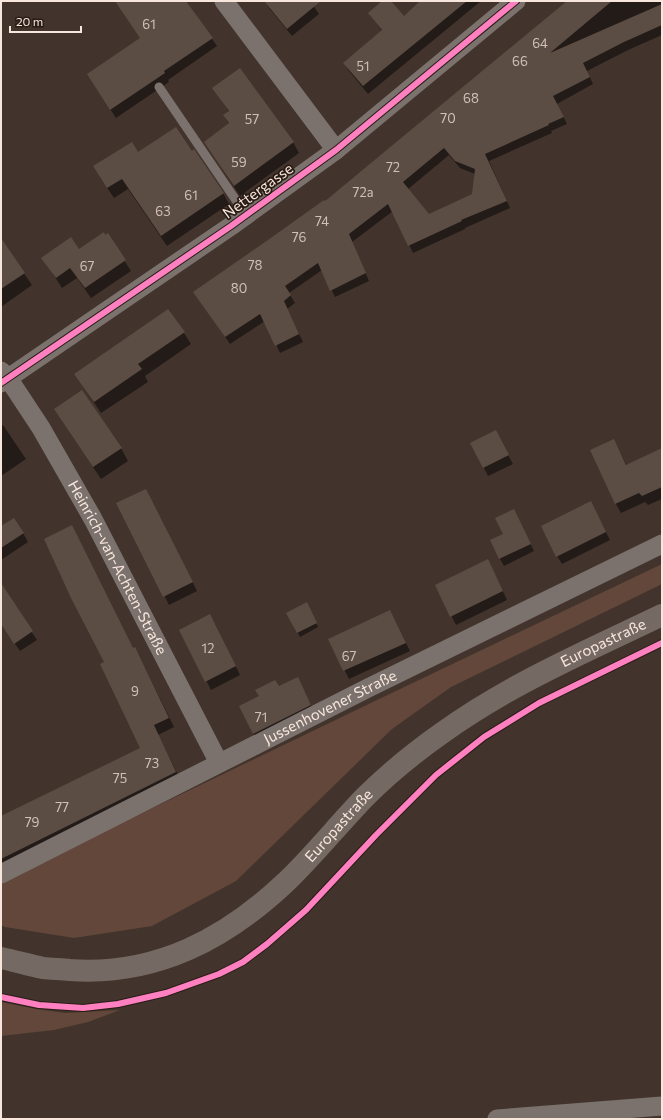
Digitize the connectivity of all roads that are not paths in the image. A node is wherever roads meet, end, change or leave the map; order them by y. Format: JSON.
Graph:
{"nodes":[{"id":1,"x":224,"y":1,"type":"edge"},
{"id":2,"x":516,"y":1,"type":"edge"},
{"id":3,"x":159,"y":87,"type":"dead end"},
{"id":4,"x":336,"y":150,"type":"junction"},
{"id":5,"x":246,"y":215,"type":"junction"},
{"id":6,"x":3,"y":377,"type":"edge"},
{"id":7,"x":662,"y":544,"type":"edge"},
{"id":8,"x":662,"y":616,"type":"edge"},
{"id":9,"x":219,"y":763,"type":"junction"},
{"id":10,"x":1,"y":874,"type":"edge"},
{"id":11,"x":1,"y":958,"type":"edge"},
{"id":12,"x":662,"y":1106,"type":"edge"},
{"id":13,"x":497,"y":1119,"type":"edge"}],
"edges":[{"from":1,"to":4,"type":"street"},
{"from":2,"to":4,"type":"street","name":"Nettergasse"},
{"from":3,"to":5,"type":"lane"},
{"from":4,"to":5,"type":"street","name":"Nettergasse"},
{"from":5,"to":6,"type":"street","name":"Nettergasse"},
{"from":6,"to":9,"type":"street","name":"Heinrich-van-Achten-Straße"},
{"from":7,"to":9,"type":"street","name":"Jussenhovener Straße"},
{"from":8,"to":11,"type":"main road","name":"Europastraße"},
{"from":9,"to":10,"type":"street","name":"Jussenhovener Straße"},
{"from":12,"to":13,"type":"street"}]}
